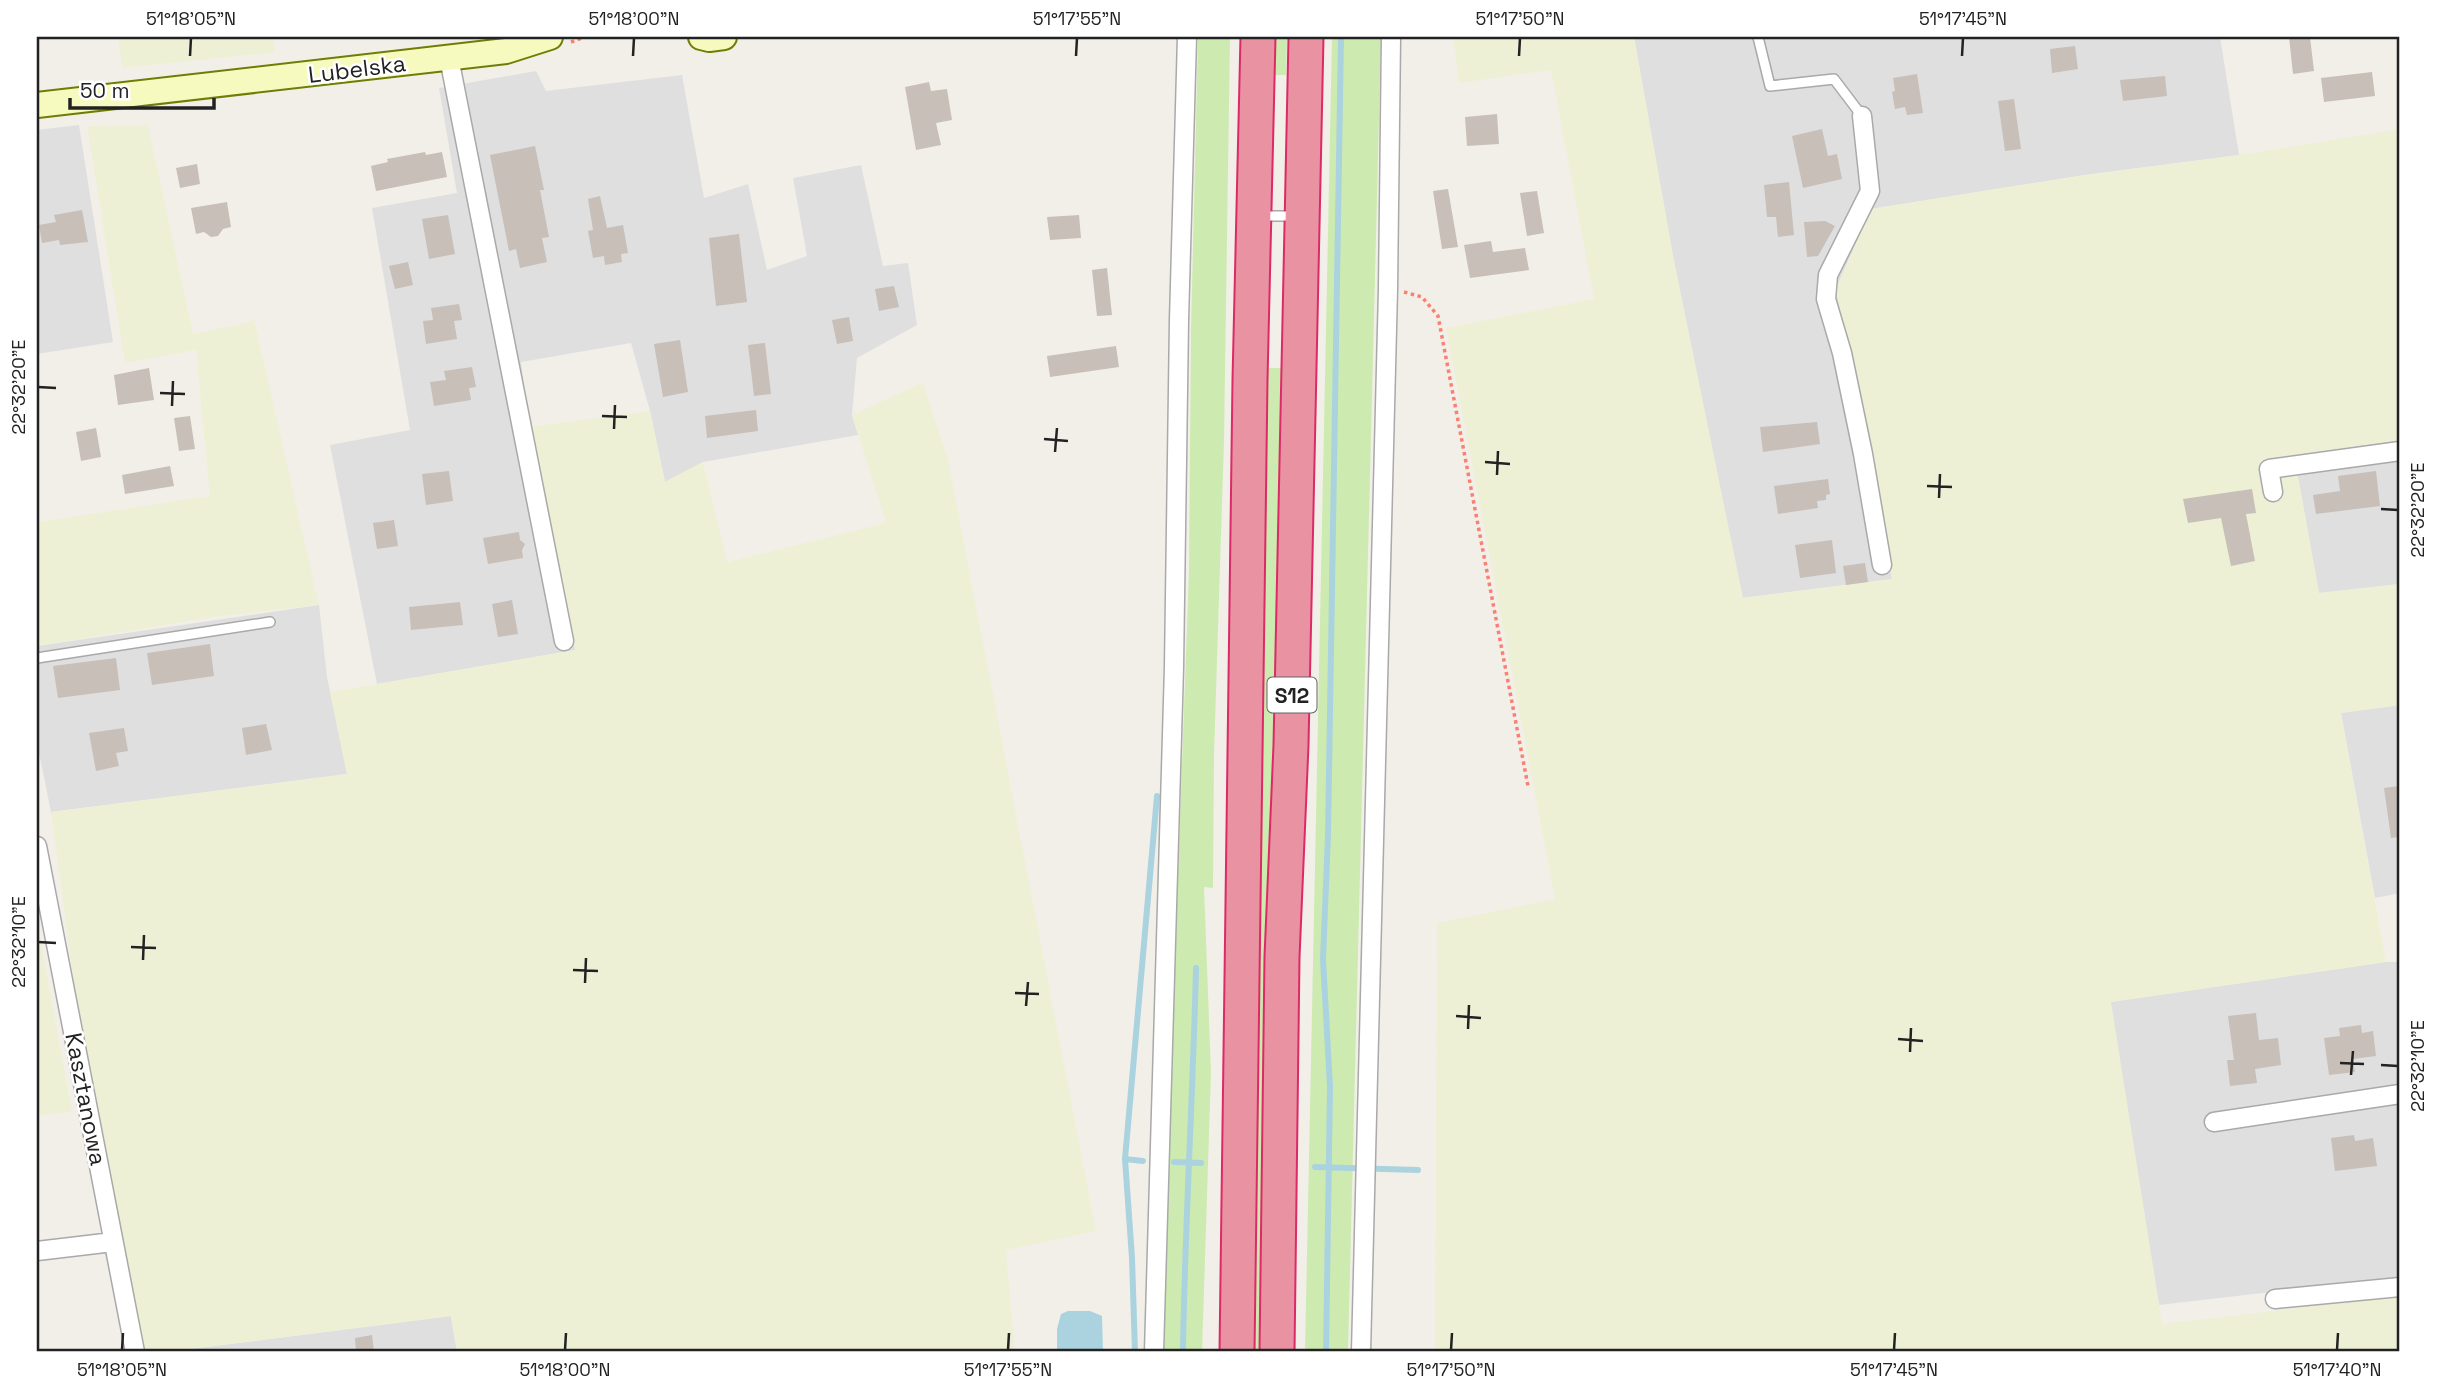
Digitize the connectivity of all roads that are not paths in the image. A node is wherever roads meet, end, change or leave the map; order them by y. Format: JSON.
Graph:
{"nodes":[{"id":1,"x":550,"y":37,"type":"edge"},
{"id":2,"x":701,"y":37,"type":"edge"},
{"id":3,"x":724,"y":37,"type":"edge"},
{"id":4,"x":1187,"y":37,"type":"edge"},
{"id":5,"x":1258,"y":37,"type":"edge"},
{"id":6,"x":1306,"y":37,"type":"edge"},
{"id":7,"x":1391,"y":37,"type":"edge"},
{"id":8,"x":1758,"y":37,"type":"edge"},
{"id":9,"x":449,"y":58,"type":"junction"},
{"id":10,"x":37,"y":105,"type":"edge"},
{"id":11,"x":1862,"y":116,"type":"joint"},
{"id":12,"x":1254,"y":216,"type":"junction"},
{"id":13,"x":1301,"y":216,"type":"junction"},
{"id":14,"x":2400,"y":451,"type":"edge"},
{"id":15,"x":2273,"y":492,"type":"dead end"},
{"id":16,"x":1882,"y":565,"type":"dead end"},
{"id":17,"x":270,"y":622,"type":"dead end"},
{"id":18,"x":564,"y":641,"type":"dead end"},
{"id":19,"x":37,"y":658,"type":"edge"},
{"id":20,"x":37,"y":846,"type":"edge"},
{"id":21,"x":2400,"y":1094,"type":"edge"},
{"id":22,"x":2214,"y":1122,"type":"dead end"},
{"id":23,"x":114,"y":1242,"type":"junction"},
{"id":24,"x":37,"y":1251,"type":"edge"},
{"id":25,"x":2400,"y":1287,"type":"edge"},
{"id":26,"x":2275,"y":1299,"type":"dead end"},
{"id":27,"x":135,"y":1352,"type":"edge"},
{"id":28,"x":1154,"y":1352,"type":"edge"},
{"id":29,"x":1237,"y":1352,"type":"edge"},
{"id":30,"x":1277,"y":1352,"type":"edge"},
{"id":31,"x":1361,"y":1352,"type":"edge"}],
"edges":[{"from":1,"to":9,"type":"street","name":"Lubelska"},
{"from":2,"to":3,"type":"street"},
{"from":4,"to":28,"type":"street"},
{"from":5,"to":12,"type":"highway","number":"S12"},
{"from":6,"to":13,"type":"highway","number":"S12"},
{"from":7,"to":31,"type":"street"},
{"from":8,"to":11,"type":"lane"},
{"from":9,"to":10,"type":"street","name":"Lubelska"},
{"from":9,"to":18,"type":"street"},
{"from":11,"to":16,"type":"street"},
{"from":12,"to":13,"type":"lane"},
{"from":12,"to":29,"type":"highway","number":"S12"},
{"from":13,"to":30,"type":"highway","number":"S12"},
{"from":14,"to":15,"type":"street"},
{"from":17,"to":19,"type":"lane"},
{"from":20,"to":23,"type":"street","name":"Kasztanowa"},
{"from":21,"to":22,"type":"street"},
{"from":23,"to":24,"type":"street"},
{"from":23,"to":27,"type":"street","name":"Kasztanowa"},
{"from":25,"to":26,"type":"street"}]}
